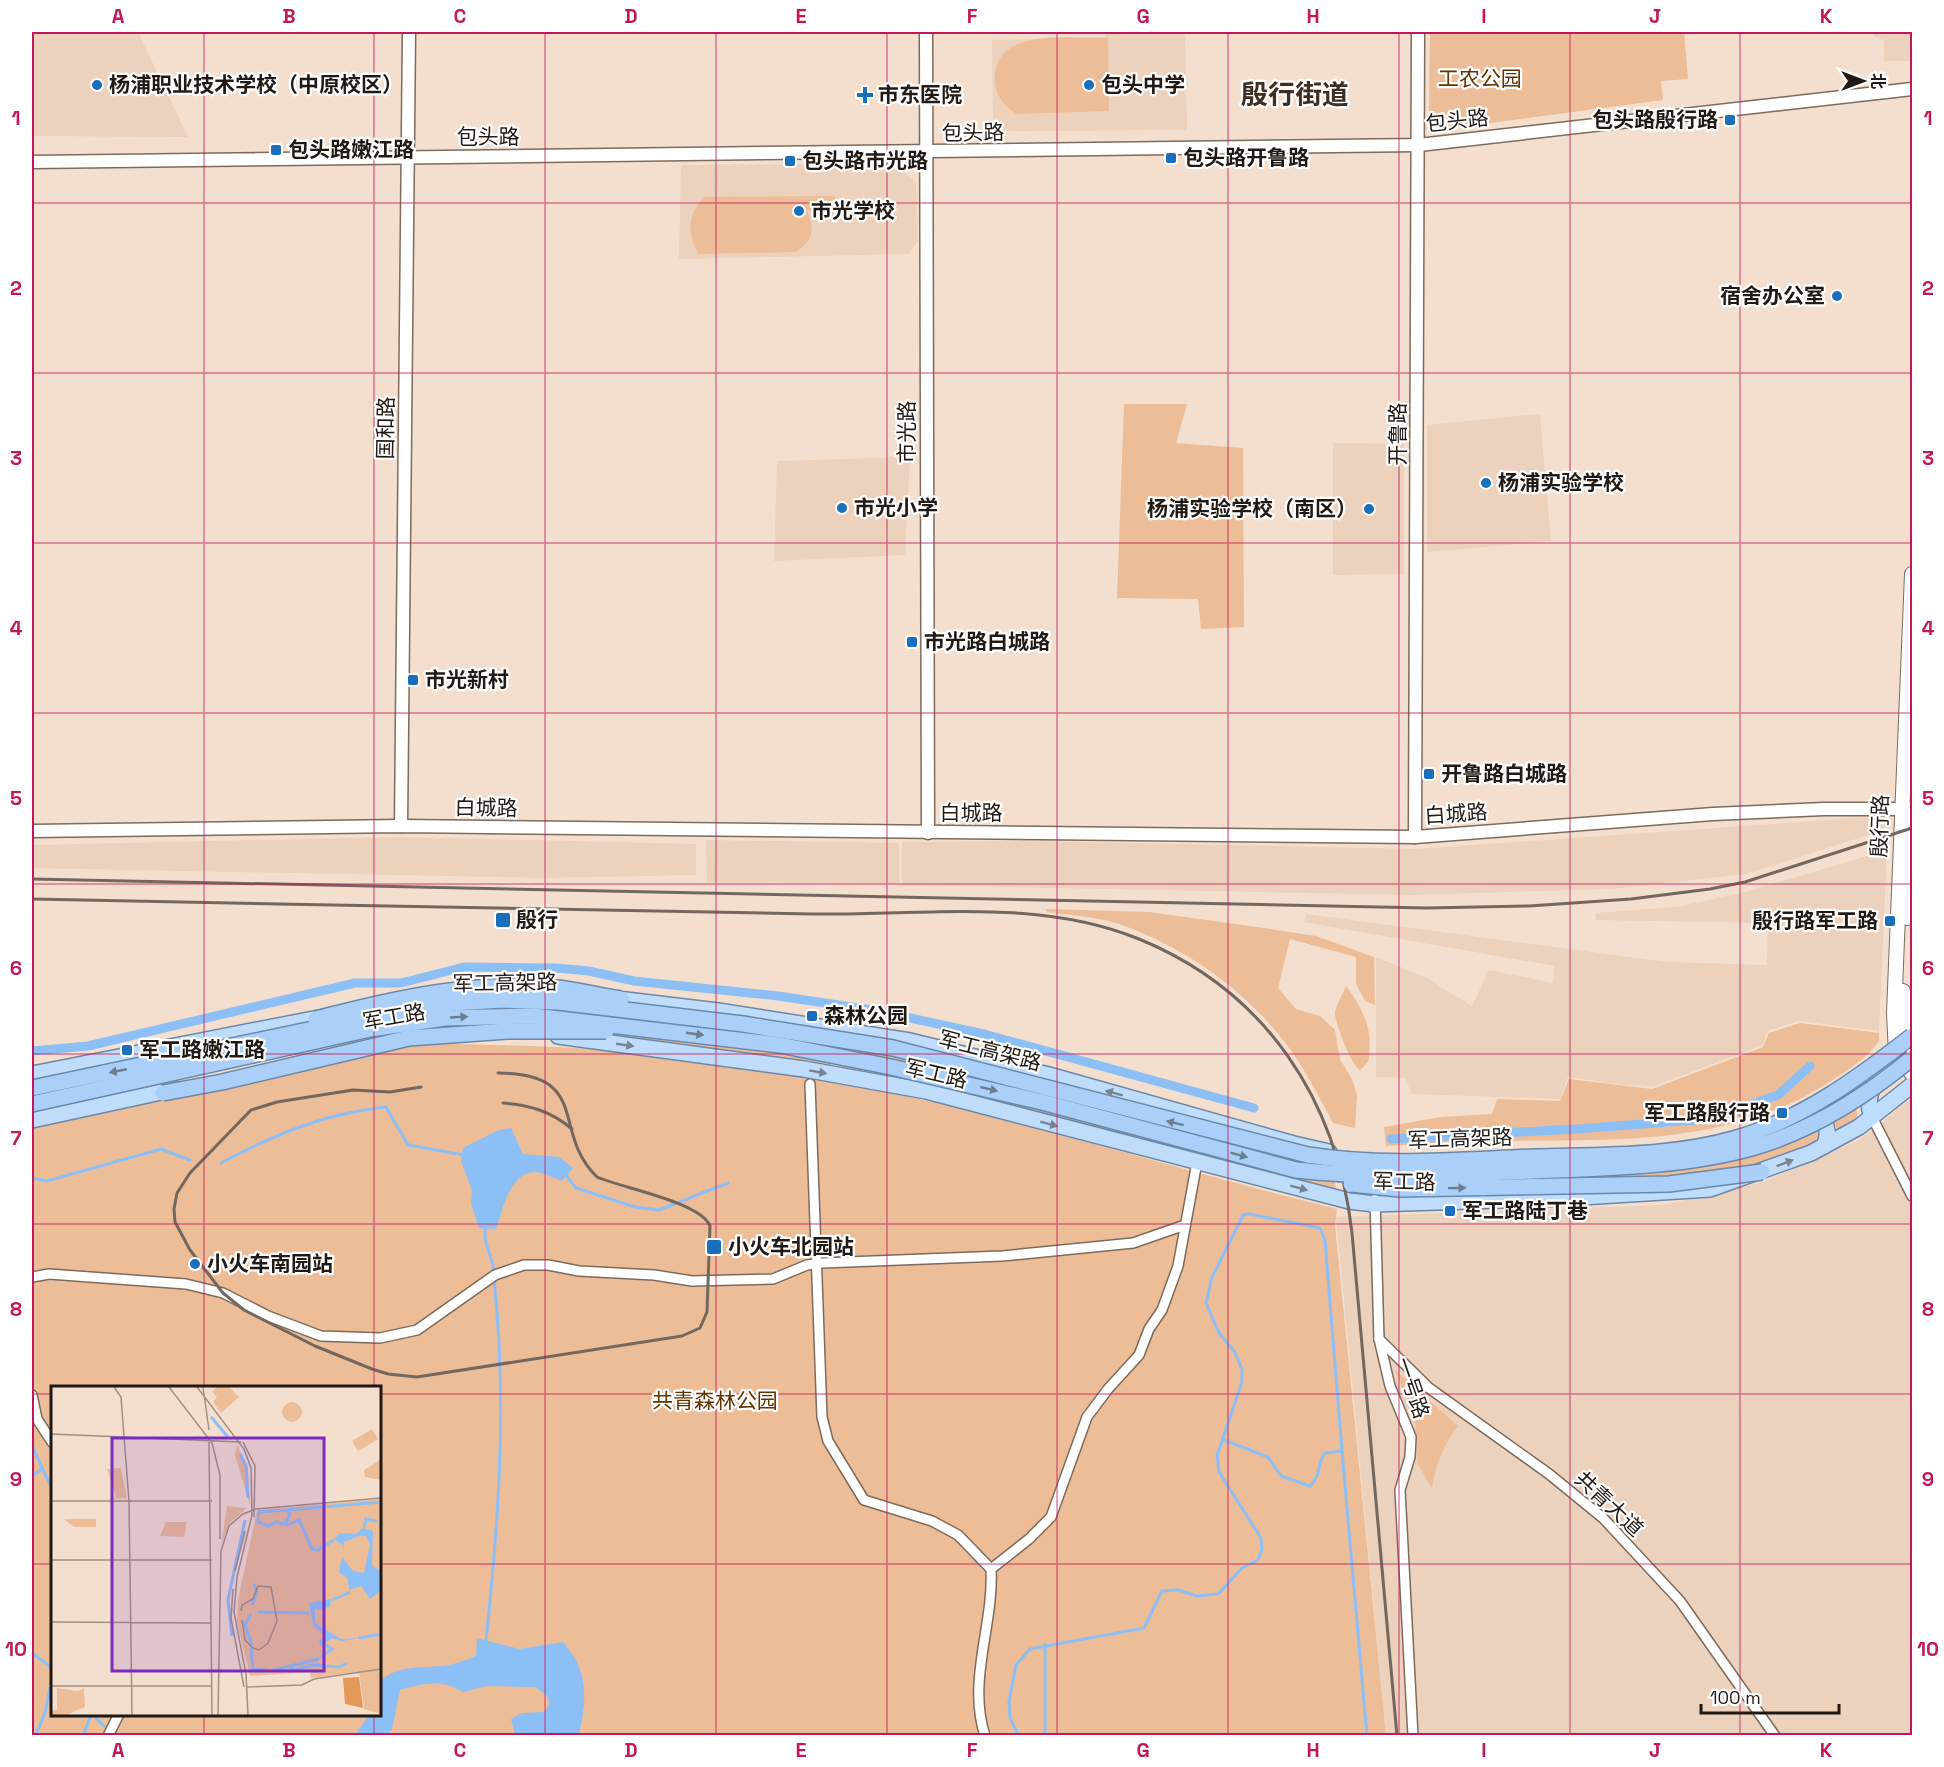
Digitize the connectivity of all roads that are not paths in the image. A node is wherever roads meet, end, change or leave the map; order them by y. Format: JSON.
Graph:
{"nodes":[{"id":1,"x":409,"y":32,"type":"edge"},
{"id":2,"x":926,"y":32,"type":"edge"},
{"id":3,"x":1418,"y":32,"type":"edge"},
{"id":4,"x":1912,"y":88,"type":"edge"},
{"id":5,"x":1419,"y":145,"type":"junction"},
{"id":6,"x":927,"y":153,"type":"junction"},
{"id":7,"x":409,"y":157,"type":"junction"},
{"id":8,"x":32,"y":162,"type":"edge"},
{"id":9,"x":1912,"y":574,"type":"edge"},
{"id":10,"x":1912,"y":760,"type":"edge"},
{"id":11,"x":1906,"y":808,"type":"junction"},
{"id":12,"x":401,"y":826,"type":"junction"},
{"id":13,"x":32,"y":831,"type":"edge"},
{"id":14,"x":927,"y":833,"type":"junction"},
{"id":15,"x":1415,"y":837,"type":"junction"},
{"id":16,"x":703,"y":1018,"type":"junction"},
{"id":17,"x":664,"y":1029,"type":"junction"},
{"id":18,"x":1909,"y":1047,"type":"edge"},
{"id":19,"x":159,"y":1050,"type":"junction"},
{"id":20,"x":32,"y":1074,"type":"edge"},
{"id":21,"x":1912,"y":1074,"type":"edge"},
{"id":22,"x":810,"y":1084,"type":"dead end"},
{"id":23,"x":1912,"y":1085,"type":"edge"},
{"id":24,"x":32,"y":1088,"type":"edge"},
{"id":25,"x":163,"y":1093,"type":"junction"},
{"id":26,"x":32,"y":1104,"type":"edge"},
{"id":27,"x":1813,"y":1112,"type":"junction"},
{"id":28,"x":1872,"y":1117,"type":"junction"},
{"id":29,"x":32,"y":1120,"type":"edge"},
{"id":30,"x":1824,"y":1146,"type":"junction"},
{"id":31,"x":1377,"y":1158,"type":"junction"},
{"id":32,"x":1197,"y":1162,"type":"junction"},
{"id":33,"x":1296,"y":1170,"type":"junction"},
{"id":34,"x":1762,"y":1172,"type":"junction"},
{"id":35,"x":1912,"y":1196,"type":"edge"},
{"id":36,"x":1374,"y":1204,"type":"junction"},
{"id":37,"x":1185,"y":1225,"type":"junction"},
{"id":38,"x":815,"y":1264,"type":"junction"},
{"id":39,"x":32,"y":1277,"type":"edge"},
{"id":40,"x":1379,"y":1339,"type":"junction"},
{"id":41,"x":32,"y":1395,"type":"edge"},
{"id":42,"x":51,"y":1440,"type":"edge"},
{"id":43,"x":992,"y":1569,"type":"junction"},
{"id":44,"x":118,"y":1716,"type":"edge"},
{"id":45,"x":108,"y":1736,"type":"edge"},
{"id":46,"x":985,"y":1736,"type":"edge"},
{"id":47,"x":1413,"y":1736,"type":"edge"},
{"id":48,"x":1775,"y":1736,"type":"edge"}],
"edges":[{"from":1,"to":7,"type":"street","name":"国和路"},
{"from":2,"to":6,"type":"street","name":"市光路"},
{"from":3,"to":5,"type":"street","name":"开鲁路"},
{"from":4,"to":5,"type":"street","name":"包头路"},
{"from":5,"to":6,"type":"street","name":"包头路"},
{"from":5,"to":15,"type":"street","name":"开鲁路"},
{"from":6,"to":7,"type":"street","name":"包头路"},
{"from":6,"to":14,"type":"street","name":"市光路"},
{"from":7,"to":8,"type":"street","name":"包头路"},
{"from":7,"to":12,"type":"street","name":"国和路"},
{"from":9,"to":11,"type":"main road","name":"殷行路"},
{"from":10,"to":11,"type":"main road","name":"殷行路"},
{"from":11,"to":15,"type":"street","name":"白城路"},
{"from":11,"to":18,"type":"main road","name":"殷行路"},
{"from":12,"to":13,"type":"street","name":"白城路"},
{"from":12,"to":14,"type":"street","name":"白城路"},
{"from":14,"to":15,"type":"street","name":"白城路"},
{"from":18,"to":16,"type":"highway","name":"军工高架路","one_way":true,"bridge":true},
{"from":16,"to":19,"type":"highway","bridge":true},
{"from":16,"to":24,"type":"highway","name":"军工高架路","one_way":true,"bridge":true},
{"from":17,"to":25,"type":"highway","bridge":true},
{"from":26,"to":17,"type":"highway","name":"军工高架路","one_way":true,"bridge":true},
{"from":17,"to":33,"type":"highway","name":"军工高架路","one_way":true,"bridge":true},
{"from":18,"to":21,"type":"main road"},
{"from":18,"to":27,"type":"main road","name":"军工路"},
{"from":18,"to":28,"type":"main road"},
{"from":18,"to":33,"type":"highway","name":"军工高架路","bridge":true},
{"from":19,"to":20,"type":"main road","name":"军工路"},
{"from":31,"to":19,"type":"main road","name":"军工路","one_way":true},
{"from":22,"to":38,"type":"street"},
{"from":23,"to":28,"type":"main road","name":"军工路"},
{"from":25,"to":29,"type":"main road","name":"军工路"},
{"from":25,"to":32,"type":"main road","name":"军工路","one_way":true},
{"from":27,"to":30,"type":"main road"},
{"from":27,"to":31,"type":"main road","name":"军工路"},
{"from":28,"to":30,"type":"main road","name":"军工路"},
{"from":28,"to":35,"type":"street"},
{"from":34,"to":30,"type":"main road","name":"军工路","one_way":true},
{"from":31,"to":36,"type":"street","name":"一号路"},
{"from":32,"to":36,"type":"main road","name":"军工路","one_way":true},
{"from":32,"to":37,"type":"street"},
{"from":33,"to":34,"type":"highway","one_way":true,"bridge":true},
{"from":34,"to":36,"type":"main road","name":"军工路"},
{"from":36,"to":40,"type":"street","name":"一号路"},
{"from":37,"to":38,"type":"street"},
{"from":37,"to":43,"type":"street"},
{"from":38,"to":39,"type":"street"},
{"from":38,"to":43,"type":"street"},
{"from":40,"to":47,"type":"street","name":"一号路"},
{"from":40,"to":48,"type":"street","name":"共青大道"},
{"from":41,"to":42,"type":"street"},
{"from":43,"to":46,"type":"street"},
{"from":44,"to":45,"type":"street"}]}
